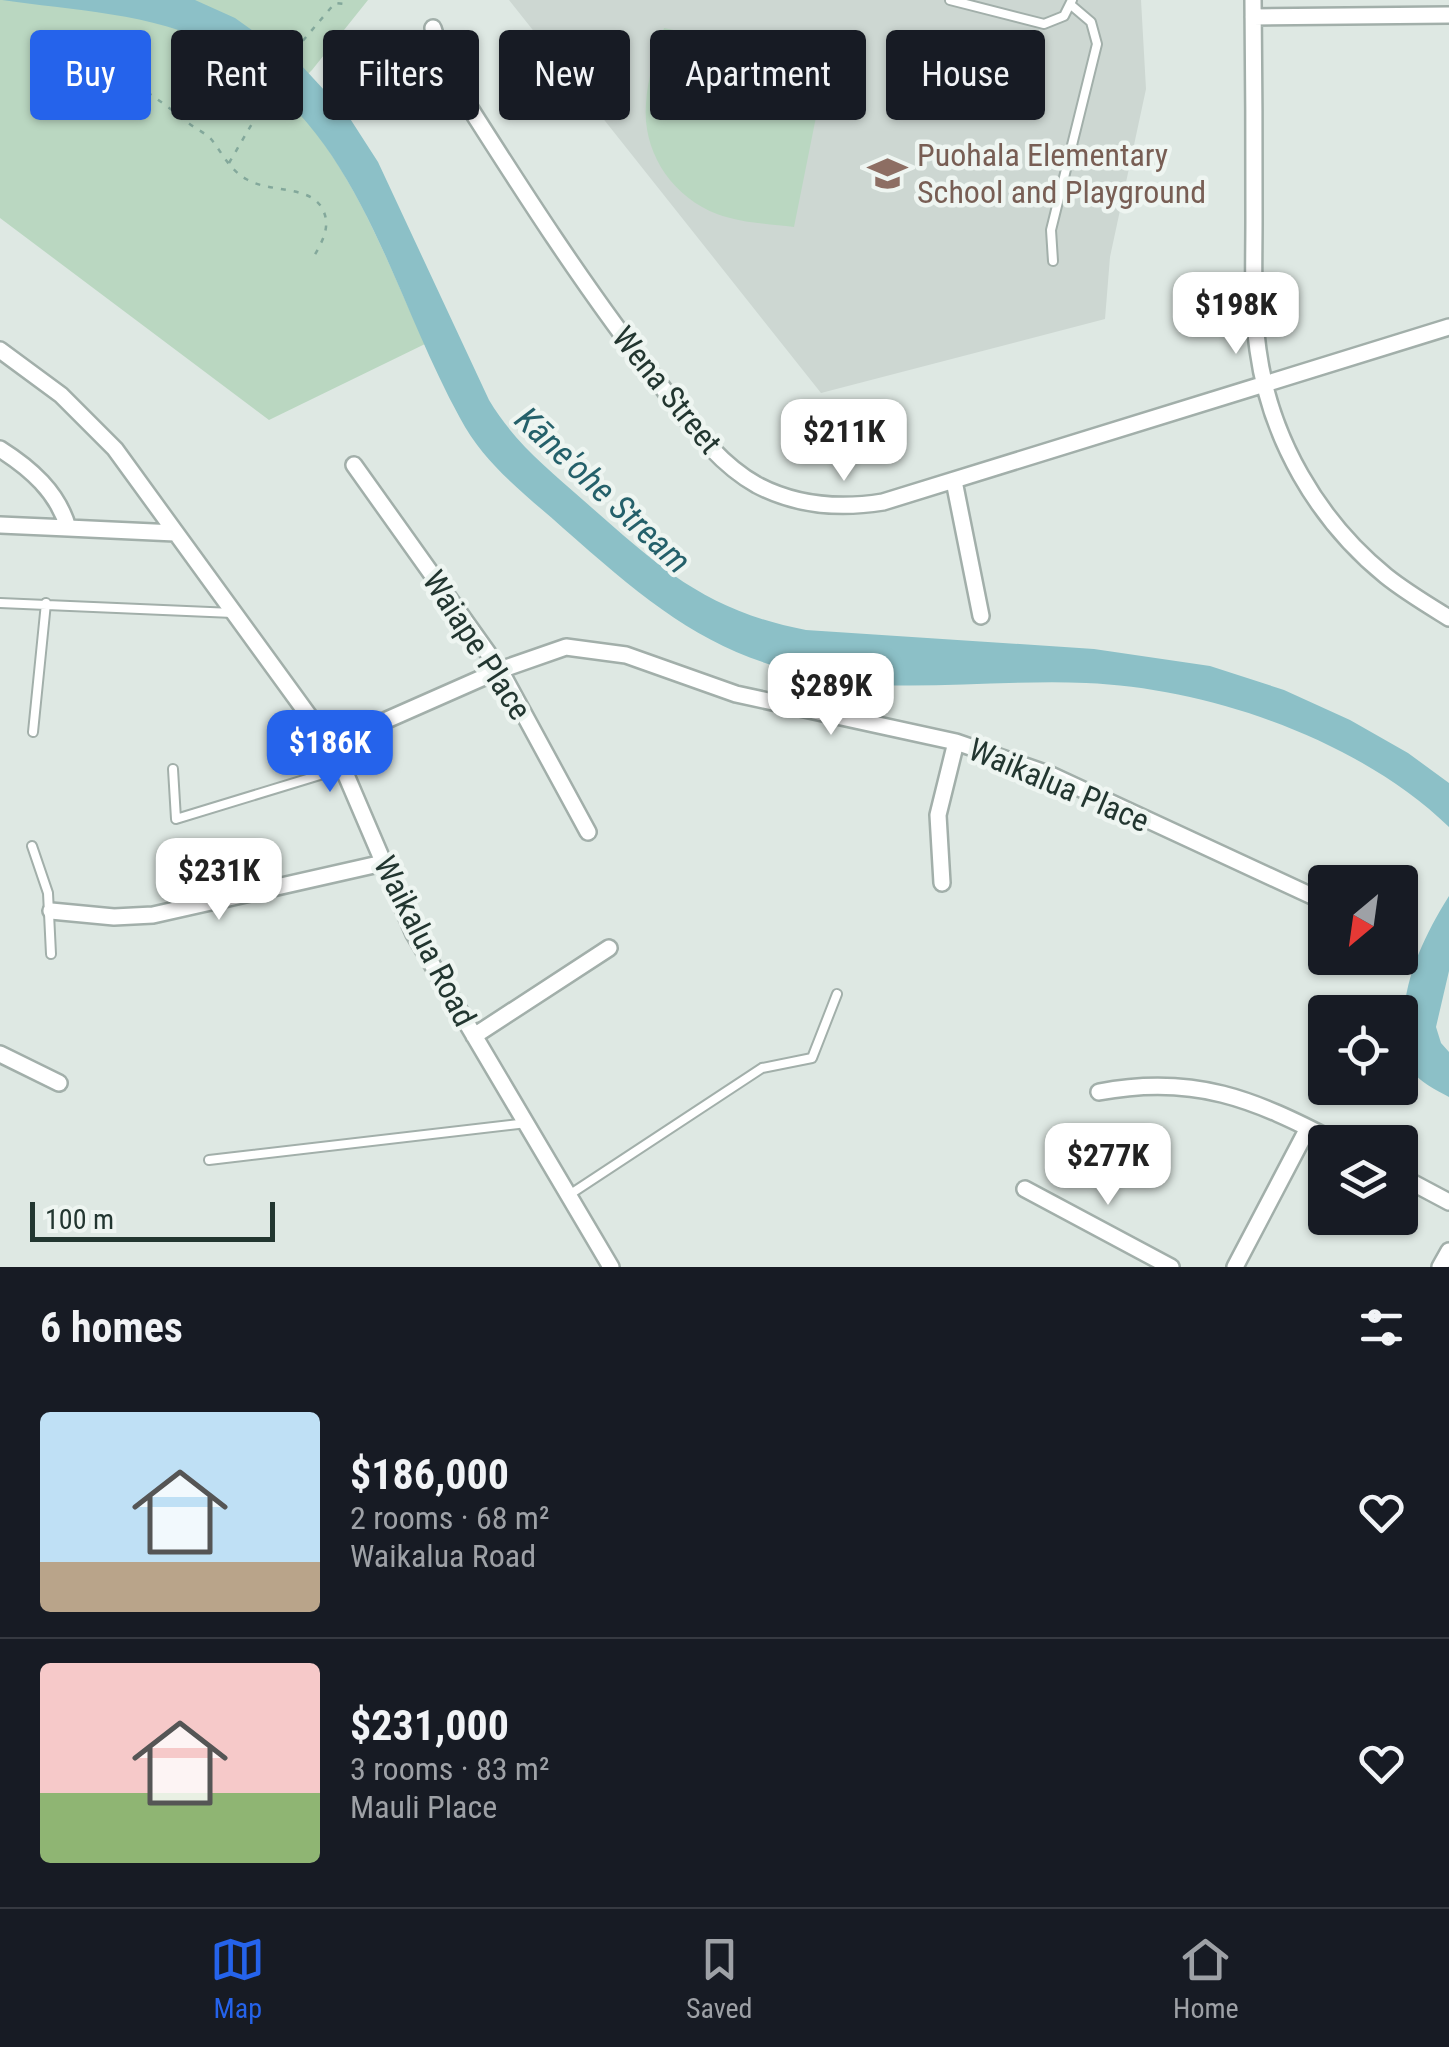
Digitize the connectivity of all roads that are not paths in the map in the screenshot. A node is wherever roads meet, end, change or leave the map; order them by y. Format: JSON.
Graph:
{"nodes":[{"id":1,"x":950,"y":0,"type":"edge"},
{"id":2,"x":1071,"y":3,"type":"edge"},
{"id":3,"x":1253,"y":9,"type":"edge"},
{"id":4,"x":1449,"y":15,"type":"edge"},
{"id":5,"x":433,"y":28,"type":"dead end"},
{"id":6,"x":1053,"y":261,"type":"dead end"},
{"id":7,"x":1449,"y":327,"type":"edge"},
{"id":8,"x":0,"y":350,"type":"edge"},
{"id":9,"x":1264,"y":383,"type":"junction"},
{"id":10,"x":0,"y":448,"type":"edge"},
{"id":11,"x":354,"y":465,"type":"dead end"},
{"id":12,"x":954,"y":481,"type":"junction"},
{"id":13,"x":0,"y":525,"type":"edge"},
{"id":14,"x":68,"y":528,"type":"junction"},
{"id":15,"x":176,"y":532,"type":"junction"},
{"id":16,"x":0,"y":603,"type":"edge"},
{"id":17,"x":46,"y":603,"type":"junction"},
{"id":18,"x":233,"y":613,"type":"junction"},
{"id":19,"x":981,"y":616,"type":"dead end"},
{"id":20,"x":1449,"y":618,"type":"edge"},
{"id":21,"x":500,"y":670,"type":"junction"},
{"id":22,"x":33,"y":732,"type":"dead end"},
{"id":23,"x":956,"y":742,"type":"junction"},
{"id":24,"x":330,"y":746,"type":"junction"},
{"id":25,"x":343,"y":768,"type":"junction"},
{"id":26,"x":172,"y":769,"type":"dead end"},
{"id":27,"x":588,"y":832,"type":"dead end"},
{"id":28,"x":32,"y":846,"type":"dead end"},
{"id":29,"x":383,"y":862,"type":"junction"},
{"id":30,"x":942,"y":883,"type":"dead end"},
{"id":31,"x":1308,"y":894,"type":"edge"},
{"id":32,"x":51,"y":911,"type":"junction"},
{"id":33,"x":609,"y":948,"type":"dead end"},
{"id":34,"x":51,"y":954,"type":"dead end"},
{"id":35,"x":838,"y":994,"type":"dead end"},
{"id":36,"x":474,"y":1036,"type":"junction"},
{"id":37,"x":0,"y":1054,"type":"edge"},
{"id":38,"x":60,"y":1082,"type":"dead end"},
{"id":39,"x":1099,"y":1092,"type":"dead end"},
{"id":40,"x":527,"y":1123,"type":"junction"},
{"id":41,"x":1308,"y":1128,"type":"joint"},
{"id":42,"x":209,"y":1160,"type":"dead end"},
{"id":43,"x":1418,"y":1186,"type":"edge"},
{"id":44,"x":1025,"y":1189,"type":"dead end"},
{"id":45,"x":570,"y":1195,"type":"junction"},
{"id":46,"x":1449,"y":1202,"type":"edge"},
{"id":47,"x":1449,"y":1251,"type":"edge"},
{"id":48,"x":611,"y":1267,"type":"edge"},
{"id":49,"x":1171,"y":1267,"type":"edge"},
{"id":50,"x":1235,"y":1267,"type":"edge"},
{"id":51,"x":1440,"y":1267,"type":"edge"}],
"edges":[{"from":1,"to":2,"type":"lane"},
{"from":2,"to":6,"type":"lane"},
{"from":3,"to":4,"type":"street"},
{"from":3,"to":9,"type":"street"},
{"from":5,"to":12,"type":"street","name":"Wena Street"},
{"from":7,"to":9,"type":"street","name":"Wena Street"},
{"from":8,"to":15,"type":"street","name":"Waikalua Road"},
{"from":9,"to":12,"type":"street","name":"Wena Street"},
{"from":9,"to":20,"type":"street"},
{"from":10,"to":14,"type":"street"},
{"from":11,"to":21,"type":"street","name":"Waiape Place"},
{"from":12,"to":19,"type":"street"},
{"from":13,"to":14,"type":"street"},
{"from":14,"to":15,"type":"street"},
{"from":15,"to":18,"type":"street","name":"Waikalua Road"},
{"from":16,"to":17,"type":"lane"},
{"from":17,"to":18,"type":"lane"},
{"from":17,"to":22,"type":"lane"},
{"from":18,"to":24,"type":"street","name":"Waikalua Road"},
{"from":21,"to":23,"type":"street","name":"Waikalua Place"},
{"from":21,"to":24,"type":"street","name":"Waikalua Place"},
{"from":21,"to":27,"type":"street","name":"Waiape Place"},
{"from":23,"to":30,"type":"street"},
{"from":23,"to":31,"type":"street","name":"Waikalua Place"},
{"from":24,"to":25,"type":"street","name":"Waikalua Road"},
{"from":25,"to":26,"type":"lane"},
{"from":25,"to":29,"type":"street","name":"Waikalua Road"},
{"from":28,"to":32,"type":"lane"},
{"from":29,"to":32,"type":"street"},
{"from":29,"to":36,"type":"street","name":"Waikalua Road"},
{"from":32,"to":34,"type":"lane"},
{"from":33,"to":36,"type":"street"},
{"from":35,"to":45,"type":"lane"},
{"from":36,"to":40,"type":"street","name":"Waikalua Road"},
{"from":37,"to":38,"type":"street"},
{"from":39,"to":41,"type":"street"},
{"from":40,"to":42,"type":"lane"},
{"from":40,"to":45,"type":"street","name":"Waikalua Road"},
{"from":41,"to":50,"type":"street"},
{"from":43,"to":46,"type":"street"},
{"from":44,"to":49,"type":"street"},
{"from":45,"to":48,"type":"street","name":"Waikalua Road"},
{"from":47,"to":51,"type":"street"}]}
